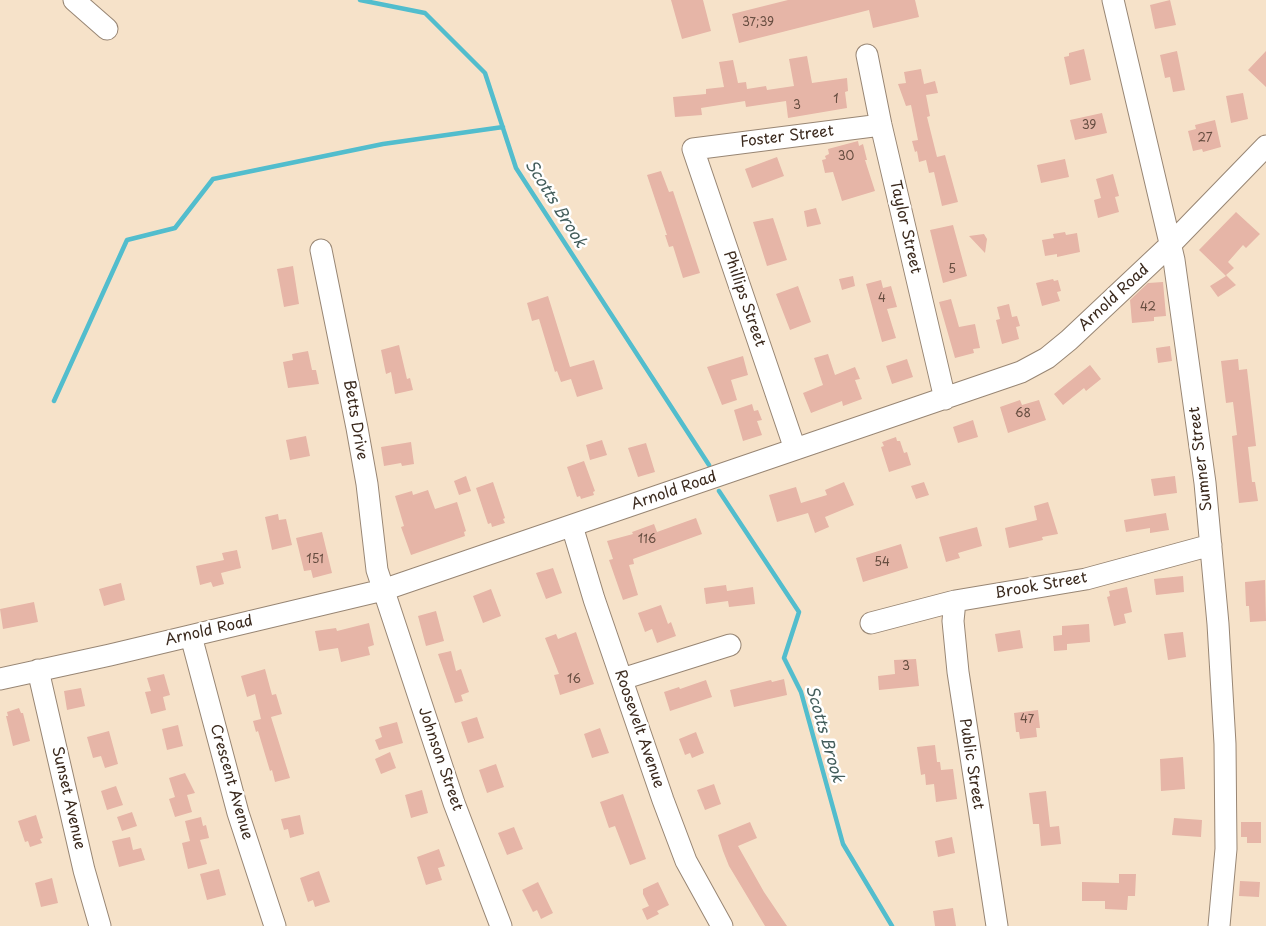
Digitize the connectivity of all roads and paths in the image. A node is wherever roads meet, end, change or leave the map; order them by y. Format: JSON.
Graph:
{"nodes":[{"id":1,"x":74,"y":0,"type":"edge"},
{"id":2,"x":1113,"y":0,"type":"edge"},
{"id":3,"x":107,"y":29,"type":"dead end"},
{"id":4,"x":867,"y":55,"type":"dead end"},
{"id":5,"x":881,"y":125,"type":"junction"},
{"id":6,"x":1266,"y":146,"type":"edge"},
{"id":7,"x":693,"y":149,"type":"joint"},
{"id":8,"x":1170,"y":244,"type":"junction"},
{"id":9,"x":321,"y":250,"type":"dead end"},
{"id":10,"x":945,"y":399,"type":"junction"},
{"id":11,"x":795,"y":449,"type":"junction"},
{"id":12,"x":572,"y":526,"type":"junction"},
{"id":13,"x":1211,"y":545,"type":"junction"},
{"id":14,"x":383,"y":590,"type":"junction"},
{"id":15,"x":955,"y":601,"type":"junction"},
{"id":16,"x":871,"y":623,"type":"dead end"},
{"id":17,"x":191,"y":636,"type":"junction"},
{"id":18,"x":730,"y":645,"type":"dead end"},
{"id":19,"x":38,"y":669,"type":"junction"},
{"id":20,"x":0,"y":679,"type":"edge"},
{"id":21,"x":622,"y":679,"type":"junction"},
{"id":22,"x":100,"y":926,"type":"edge"},
{"id":23,"x":274,"y":926,"type":"edge"},
{"id":24,"x":501,"y":926,"type":"edge"},
{"id":25,"x":722,"y":926,"type":"edge"},
{"id":26,"x":997,"y":926,"type":"edge"},
{"id":27,"x":1220,"y":926,"type":"edge"}],
"edges":[{"from":1,"to":3,"type":"street"},
{"from":2,"to":8,"type":"street","name":"Sumner Street"},
{"from":4,"to":5,"type":"street","name":"Taylor Street"},
{"from":5,"to":7,"type":"street","name":"Foster Street"},
{"from":5,"to":10,"type":"street","name":"Taylor Street"},
{"from":6,"to":8,"type":"street","name":"Arnold Road"},
{"from":7,"to":11,"type":"street","name":"Phillips Street"},
{"from":8,"to":10,"type":"street","name":"Arnold Road"},
{"from":8,"to":13,"type":"street","name":"Sumner Street"},
{"from":9,"to":14,"type":"street","name":"Betts Drive"},
{"from":10,"to":11,"type":"street","name":"Arnold Road"},
{"from":11,"to":12,"type":"street","name":"Arnold Road"},
{"from":12,"to":14,"type":"street","name":"Arnold Road"},
{"from":12,"to":21,"type":"street","name":"Roosevelt Avenue"},
{"from":13,"to":15,"type":"street","name":"Brook Street"},
{"from":13,"to":27,"type":"street","name":"Sumner Street"},
{"from":14,"to":17,"type":"street","name":"Arnold Road"},
{"from":14,"to":24,"type":"street","name":"Johnson Street"},
{"from":15,"to":16,"type":"street","name":"Brook Street"},
{"from":15,"to":26,"type":"street","name":"Public Street"},
{"from":17,"to":19,"type":"street","name":"Arnold Road"},
{"from":17,"to":23,"type":"street","name":"Crescent Avenue"},
{"from":18,"to":21,"type":"street"},
{"from":19,"to":20,"type":"street","name":"Arnold Road"},
{"from":19,"to":22,"type":"street","name":"Sunset Avenue"},
{"from":21,"to":25,"type":"street","name":"Roosevelt Avenue"}]}
